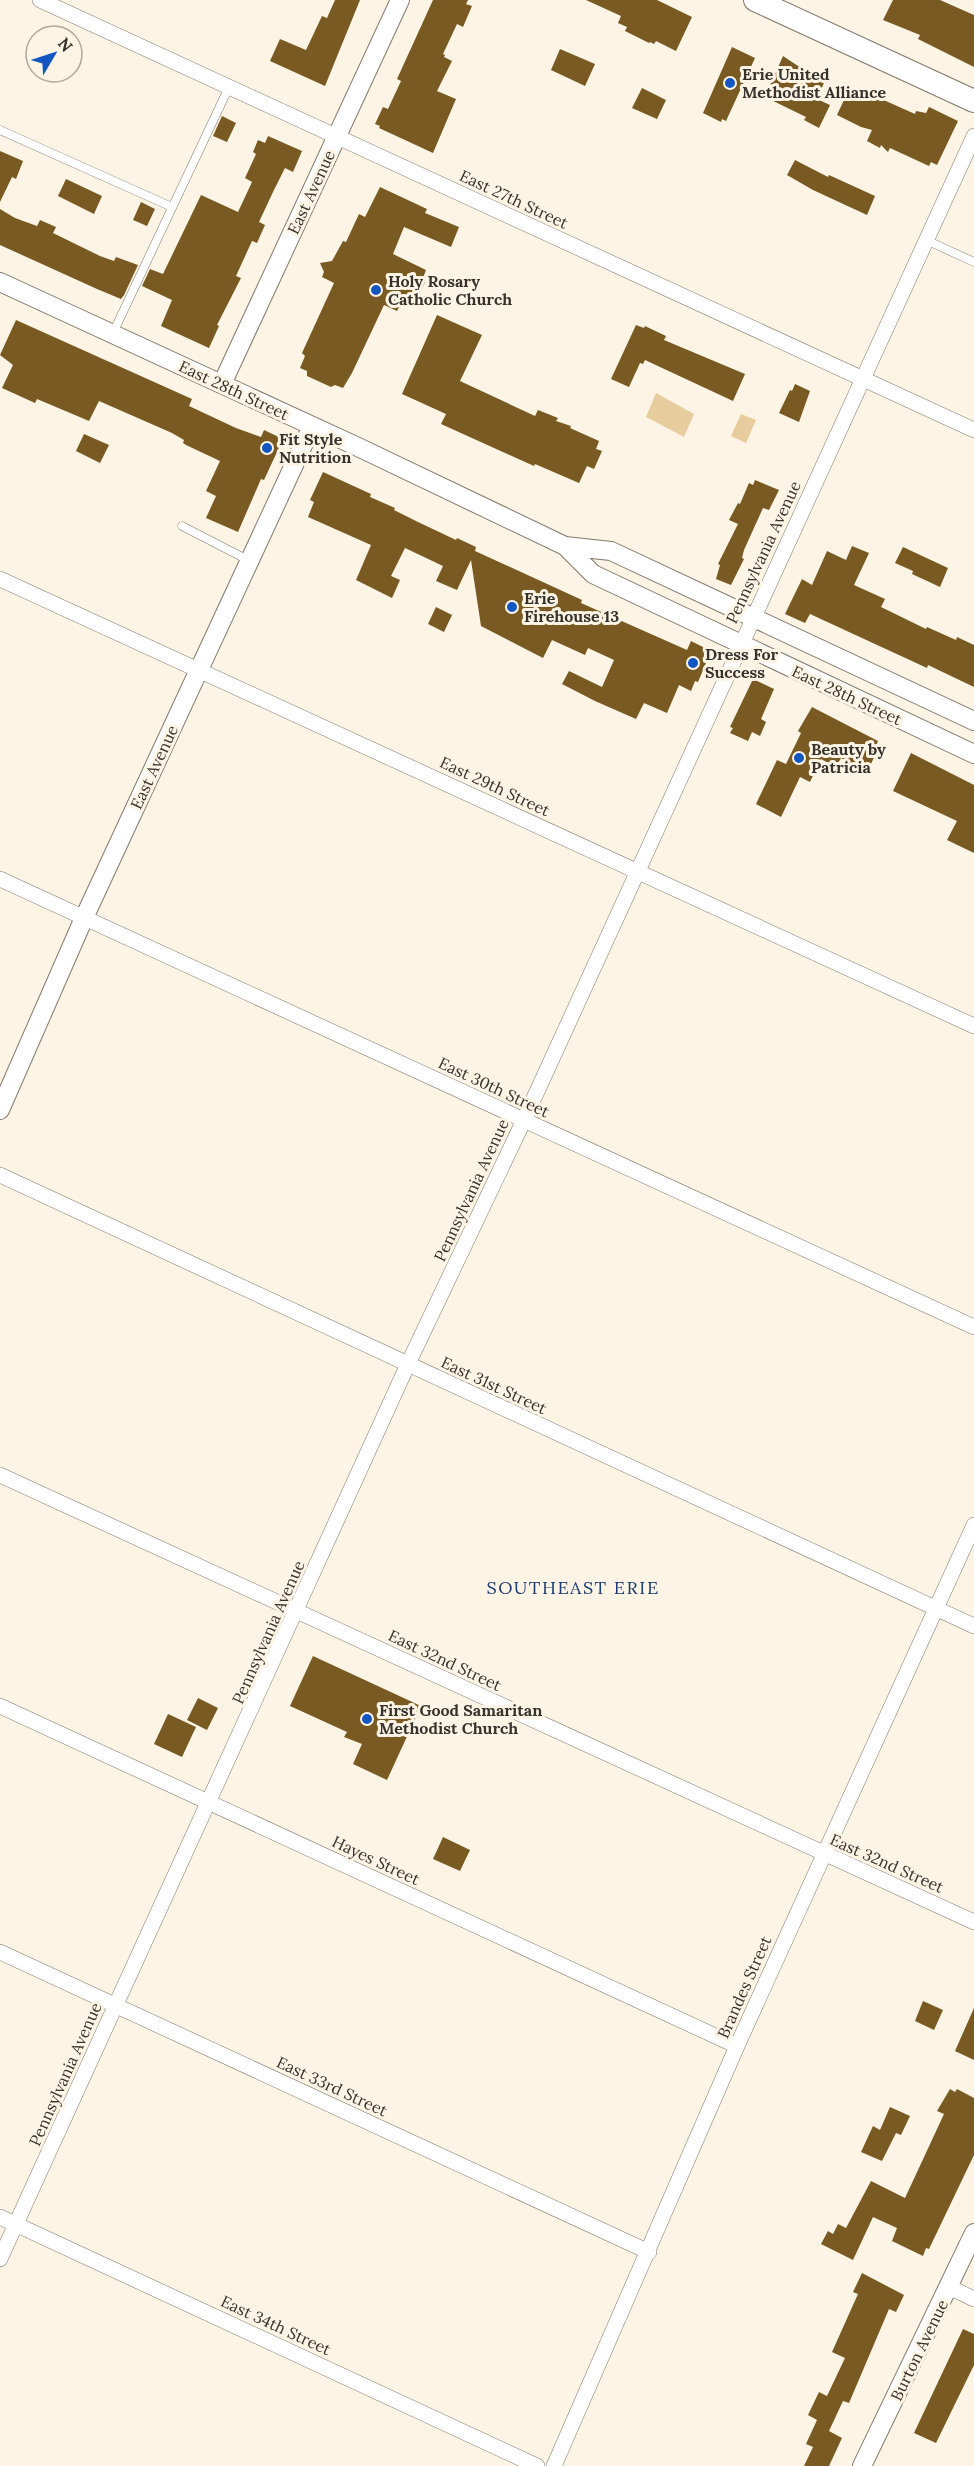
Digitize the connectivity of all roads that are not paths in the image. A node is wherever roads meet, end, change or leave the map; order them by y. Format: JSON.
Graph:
{"nodes":[{"id":1,"x":40,"y":0,"type":"edge"},
{"id":2,"x":400,"y":0,"type":"edge"},
{"id":3,"x":755,"y":0,"type":"edge"},
{"id":4,"x":229,"y":87,"type":"junction"},
{"id":5,"x":974,"y":101,"type":"edge"},
{"id":6,"x":0,"y":130,"type":"edge"},
{"id":7,"x":974,"y":136,"type":"edge"},
{"id":8,"x":337,"y":137,"type":"junction"},
{"id":9,"x":172,"y":207,"type":"junction"},
{"id":10,"x":926,"y":240,"type":"junction"},
{"id":11,"x":974,"y":262,"type":"edge"},
{"id":12,"x":0,"y":282,"type":"edge"},
{"id":13,"x":113,"y":334,"type":"junction"},
{"id":14,"x":862,"y":379,"type":"junction"},
{"id":15,"x":222,"y":384,"type":"junction"},
{"id":16,"x":312,"y":426,"type":"junction"},
{"id":17,"x":974,"y":430,"type":"edge"},
{"id":18,"x":182,"y":526,"type":"dead end"},
{"id":19,"x":565,"y":546,"type":"junction"},
{"id":20,"x":250,"y":561,"type":"junction"},
{"id":21,"x":0,"y":579,"type":"edge"},
{"id":22,"x":753,"y":618,"type":"junction"},
{"id":23,"x":741,"y":645,"type":"junction"},
{"id":24,"x":199,"y":670,"type":"junction"},
{"id":25,"x":974,"y":721,"type":"edge"},
{"id":26,"x":974,"y":754,"type":"edge"},
{"id":27,"x":637,"y":871,"type":"junction"},
{"id":28,"x":0,"y":879,"type":"edge"},
{"id":29,"x":84,"y":918,"type":"junction"},
{"id":30,"x":974,"y":1026,"type":"edge"},
{"id":31,"x":0,"y":1110,"type":"edge"},
{"id":32,"x":524,"y":1120,"type":"junction"},
{"id":33,"x":0,"y":1175,"type":"edge"},
{"id":34,"x":974,"y":1327,"type":"edge"},
{"id":35,"x":408,"y":1364,"type":"junction"},
{"id":36,"x":0,"y":1475,"type":"edge"},
{"id":37,"x":974,"y":1525,"type":"edge"},
{"id":38,"x":936,"y":1608,"type":"junction"},
{"id":39,"x":297,"y":1611,"type":"junction"},
{"id":40,"x":974,"y":1626,"type":"edge"},
{"id":41,"x":0,"y":1706,"type":"edge"},
{"id":42,"x":209,"y":1803,"type":"junction"},
{"id":43,"x":824,"y":1854,"type":"junction"},
{"id":44,"x":974,"y":1922,"type":"edge"},
{"id":45,"x":0,"y":1953,"type":"edge"},
{"id":46,"x":115,"y":2005,"type":"junction"},
{"id":47,"x":737,"y":2046,"type":"junction"},
{"id":48,"x":0,"y":2217,"type":"edge"},
{"id":49,"x":16,"y":2224,"type":"junction"},
{"id":50,"x":974,"y":2233,"type":"edge"},
{"id":51,"x":649,"y":2252,"type":"junction"},
{"id":52,"x":0,"y":2259,"type":"edge"},
{"id":53,"x":949,"y":2287,"type":"junction"},
{"id":54,"x":974,"y":2299,"type":"edge"},
{"id":55,"x":537,"y":2466,"type":"edge"},
{"id":56,"x":554,"y":2466,"type":"edge"},
{"id":57,"x":862,"y":2466,"type":"edge"}],
"edges":[{"from":1,"to":4,"type":"street","name":"East 27th Street"},
{"from":2,"to":8,"type":"street","name":"East Avenue"},
{"from":3,"to":5,"type":"main road"},
{"from":4,"to":8,"type":"street","name":"East 27th Street"},
{"from":4,"to":9,"type":"lane"},
{"from":6,"to":9,"type":"lane"},
{"from":7,"to":10,"type":"street","name":"Pennsylvania Avenue"},
{"from":8,"to":14,"type":"street","name":"East 27th Street"},
{"from":8,"to":15,"type":"street","name":"East Avenue"},
{"from":9,"to":13,"type":"lane"},
{"from":10,"to":11,"type":"lane"},
{"from":10,"to":14,"type":"street","name":"Pennsylvania Avenue"},
{"from":12,"to":13,"type":"street","name":"East 28th Street"},
{"from":13,"to":15,"type":"street","name":"East 28th Street"},
{"from":14,"to":17,"type":"street","name":"East 27th Street"},
{"from":14,"to":22,"type":"street","name":"Pennsylvania Avenue"},
{"from":15,"to":16,"type":"street","name":"East 28th Street"},
{"from":16,"to":19,"type":"street","name":"East 28th Street"},
{"from":16,"to":20,"type":"street","name":"East Avenue"},
{"from":18,"to":20,"type":"lane"},
{"from":19,"to":22,"type":"street","name":"East 28th Street"},
{"from":19,"to":23,"type":"street","name":"East 28th Street"},
{"from":20,"to":24,"type":"street","name":"East Avenue"},
{"from":21,"to":24,"type":"street","name":"East 29th Street"},
{"from":22,"to":23,"type":"street","name":"Pennsylvania Avenue"},
{"from":22,"to":25,"type":"street","name":"East 28th Street"},
{"from":23,"to":26,"type":"street","name":"East 28th Street"},
{"from":23,"to":27,"type":"street","name":"Pennsylvania Avenue"},
{"from":24,"to":27,"type":"street","name":"East 29th Street"},
{"from":24,"to":29,"type":"street","name":"East Avenue"},
{"from":27,"to":30,"type":"street","name":"East 29th Street"},
{"from":27,"to":32,"type":"street","name":"Pennsylvania Avenue"},
{"from":28,"to":29,"type":"street","name":"East 30th Street"},
{"from":29,"to":31,"type":"street","name":"East Avenue"},
{"from":29,"to":32,"type":"street","name":"East 30th Street"},
{"from":32,"to":34,"type":"street","name":"East 30th Street"},
{"from":32,"to":35,"type":"street","name":"Pennsylvania Avenue"},
{"from":33,"to":35,"type":"street","name":"East 31st Street"},
{"from":35,"to":38,"type":"street","name":"East 31st Street"},
{"from":35,"to":39,"type":"street","name":"Pennsylvania Avenue"},
{"from":36,"to":39,"type":"street","name":"East 32nd Street"},
{"from":37,"to":38,"type":"street","name":"Brandes Street"},
{"from":38,"to":40,"type":"street","name":"East 31st Street"},
{"from":38,"to":43,"type":"street","name":"Brandes Street"},
{"from":39,"to":42,"type":"street","name":"Pennsylvania Avenue"},
{"from":39,"to":43,"type":"street","name":"East 32nd Street"},
{"from":41,"to":42,"type":"street","name":"Hayes Street"},
{"from":42,"to":46,"type":"street","name":"Pennsylvania Avenue"},
{"from":42,"to":47,"type":"street","name":"Hayes Street"},
{"from":43,"to":44,"type":"street","name":"East 32nd Street"},
{"from":43,"to":47,"type":"street","name":"Brandes Street"},
{"from":45,"to":46,"type":"street","name":"East 33rd Street"},
{"from":46,"to":49,"type":"street","name":"Pennsylvania Avenue"},
{"from":46,"to":51,"type":"street","name":"East 33rd Street"},
{"from":47,"to":51,"type":"street","name":"Brandes Street"},
{"from":48,"to":49,"type":"street","name":"East 34th Street"},
{"from":49,"to":52,"type":"street","name":"Pennsylvania Avenue"},
{"from":49,"to":55,"type":"street","name":"East 34th Street"},
{"from":50,"to":53,"type":"street","name":"Burton Avenue"},
{"from":51,"to":56,"type":"street","name":"Brandes Street"},
{"from":53,"to":54,"type":"street"},
{"from":53,"to":57,"type":"street","name":"Burton Avenue"}]}
